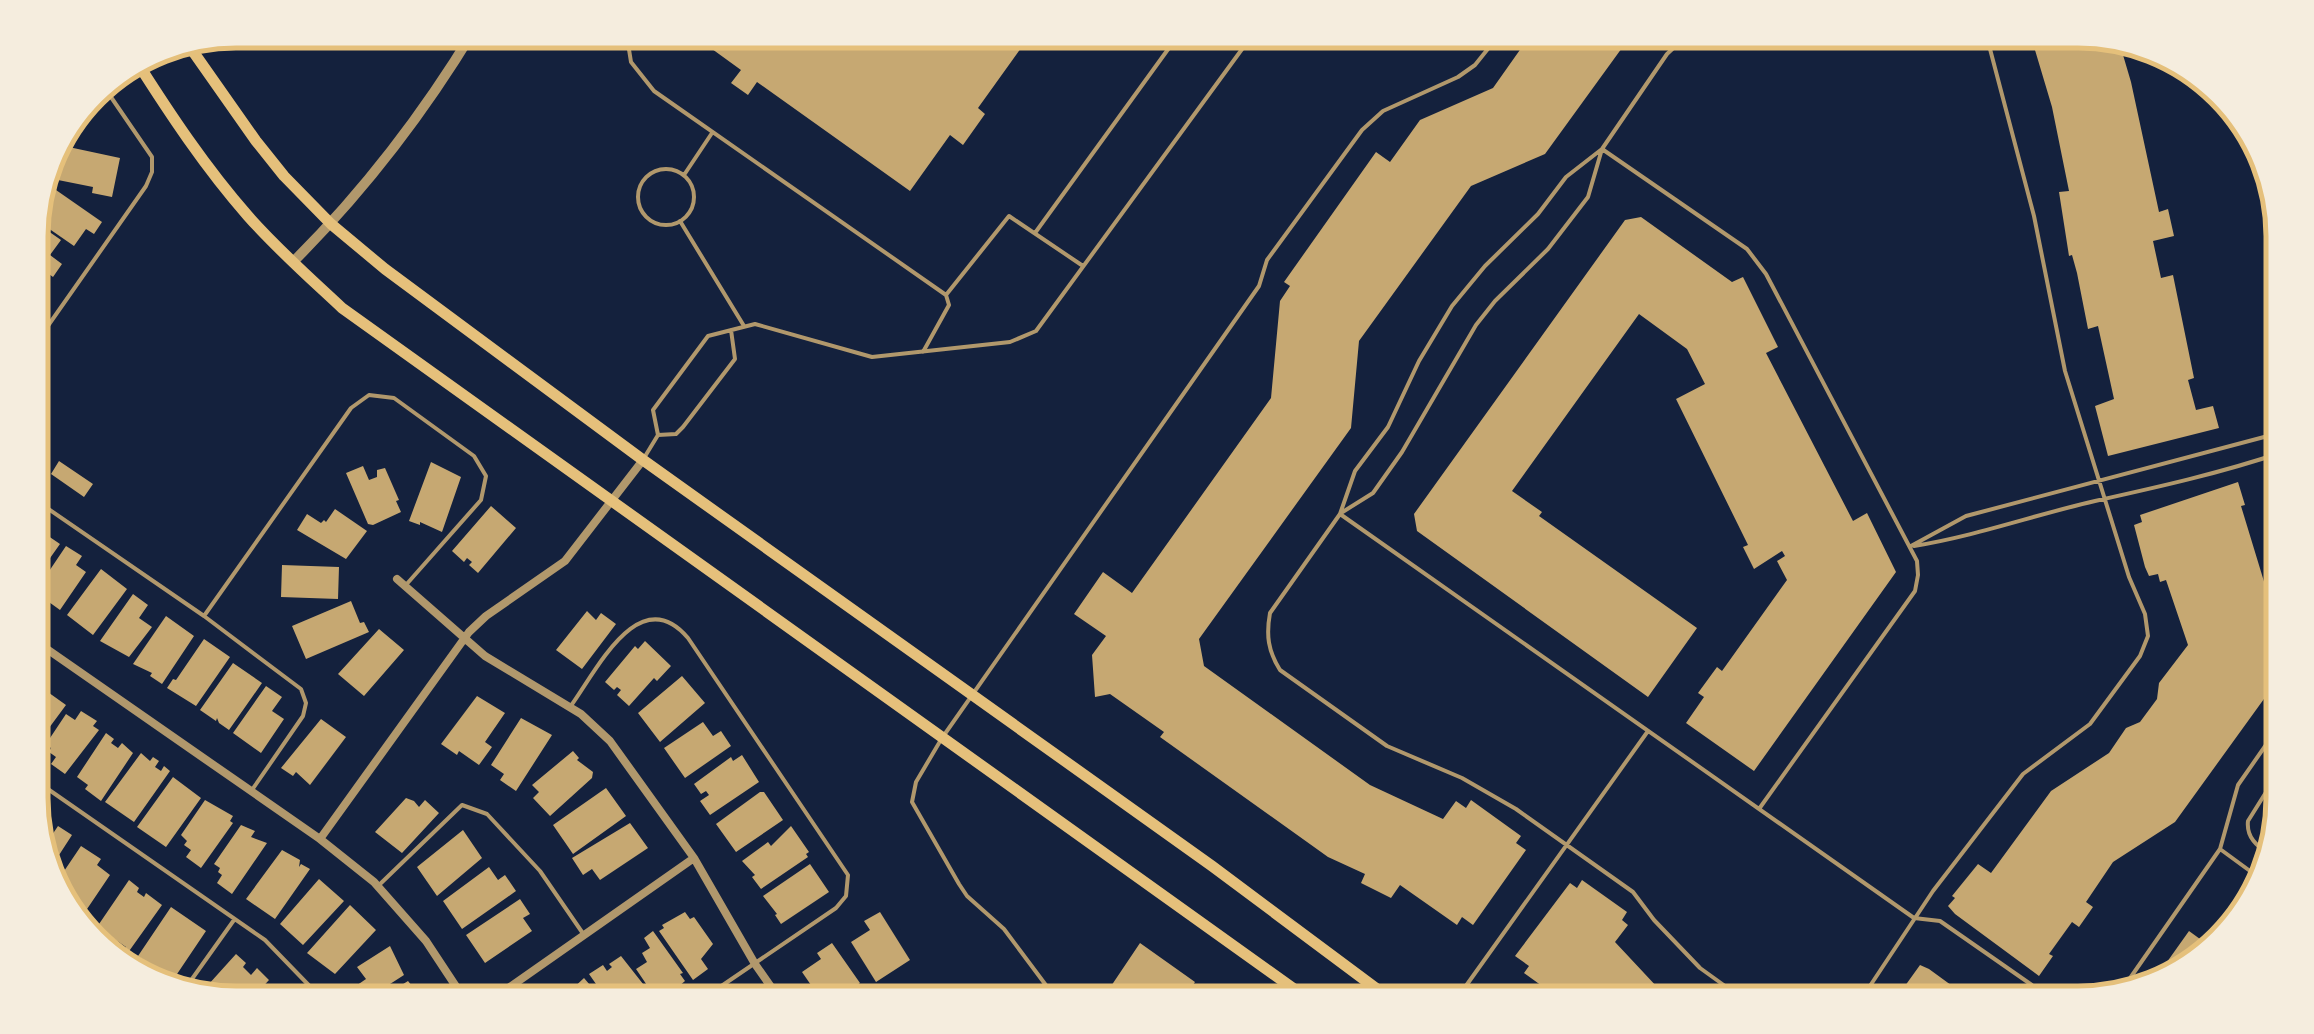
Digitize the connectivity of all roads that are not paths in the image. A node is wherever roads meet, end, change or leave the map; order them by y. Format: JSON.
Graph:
{"nodes":[{"id":1,"x":463,"y":48,"type":"edge"},
{"id":2,"x":629,"y":48,"type":"edge"},
{"id":3,"x":1169,"y":48,"type":"edge"},
{"id":4,"x":1243,"y":48,"type":"edge"},
{"id":5,"x":1489,"y":48,"type":"edge"},
{"id":6,"x":1673,"y":48,"type":"edge"},
{"id":7,"x":1991,"y":48,"type":"edge"},
{"id":8,"x":194,"y":53,"type":"edge"},
{"id":9,"x":144,"y":72,"type":"edge"},
{"id":10,"x":110,"y":95,"type":"edge"},
{"id":11,"x":713,"y":132,"type":"junction"},
{"id":12,"x":1602,"y":149,"type":"junction"},
{"id":13,"x":684,"y":175,"type":"junction"},
{"id":14,"x":680,"y":221,"type":"junction"},
{"id":15,"x":332,"y":224,"type":"junction"},
{"id":16,"x":1035,"y":233,"type":"junction"},
{"id":17,"x":293,"y":262,"type":"junction"},
{"id":18,"x":1083,"y":266,"type":"junction"},
{"id":19,"x":946,"y":294,"type":"junction"},
{"id":20,"x":48,"y":326,"type":"edge"},
{"id":21,"x":744,"y":326,"type":"junction"},
{"id":22,"x":732,"y":330,"type":"junction"},
{"id":23,"x":924,"y":352,"type":"junction"},
{"id":24,"x":658,"y":435,"type":"junction"},
{"id":25,"x":2266,"y":436,"type":"edge"},
{"id":26,"x":2266,"y":457,"type":"edge"},
{"id":27,"x":643,"y":460,"type":"junction"},
{"id":28,"x":2099,"y":479,"type":"junction"},
{"id":29,"x":2106,"y":499,"type":"junction"},
{"id":30,"x":613,"y":502,"type":"junction"},
{"id":31,"x":48,"y":508,"type":"edge"},
{"id":32,"x":1340,"y":514,"type":"junction"},
{"id":33,"x":1909,"y":547,"type":"junction"},
{"id":34,"x":401,"y":583,"type":"joint"},
{"id":35,"x":204,"y":616,"type":"junction"},
{"id":36,"x":464,"y":638,"type":"junction"},
{"id":37,"x":47,"y":649,"type":"edge"},
{"id":38,"x":973,"y":696,"type":"junction"},
{"id":39,"x":570,"y":707,"type":"junction"},
{"id":40,"x":1648,"y":730,"type":"junction"},
{"id":41,"x":942,"y":738,"type":"junction"},
{"id":42,"x":2266,"y":745,"type":"edge"},
{"id":43,"x":47,"y":788,"type":"edge"},
{"id":44,"x":2266,"y":790,"type":"edge"},
{"id":45,"x":252,"y":791,"type":"junction"},
{"id":46,"x":1759,"y":809,"type":"junction"},
{"id":47,"x":320,"y":838,"type":"junction"},
{"id":48,"x":1565,"y":844,"type":"junction"},
{"id":49,"x":2260,"y":848,"type":"edge"},
{"id":50,"x":2220,"y":850,"type":"junction"},
{"id":51,"x":694,"y":858,"type":"junction"},
{"id":52,"x":2251,"y":872,"type":"edge"},
{"id":53,"x":378,"y":886,"type":"junction"},
{"id":54,"x":1914,"y":918,"type":"junction"},
{"id":55,"x":234,"y":919,"type":"junction"},
{"id":56,"x":584,"y":935,"type":"junction"},
{"id":57,"x":755,"y":964,"type":"junction"},
{"id":58,"x":2131,"y":979,"type":"edge"},
{"id":59,"x":191,"y":981,"type":"edge"},
{"id":60,"x":311,"y":986,"type":"edge"},
{"id":61,"x":456,"y":986,"type":"edge"},
{"id":62,"x":511,"y":986,"type":"edge"},
{"id":63,"x":722,"y":986,"type":"edge"},
{"id":64,"x":770,"y":986,"type":"edge"},
{"id":65,"x":1047,"y":986,"type":"edge"},
{"id":66,"x":1291,"y":986,"type":"edge"},
{"id":67,"x":1373,"y":986,"type":"edge"},
{"id":68,"x":1466,"y":986,"type":"edge"},
{"id":69,"x":1725,"y":986,"type":"edge"},
{"id":70,"x":1870,"y":986,"type":"edge"},
{"id":71,"x":2033,"y":986,"type":"edge"}],
"edges":[{"from":1,"to":15,"type":"street"},
{"from":2,"to":11,"type":"lane"},
{"from":3,"to":16,"type":"lane"},
{"from":4,"to":18,"type":"lane"},
{"from":5,"to":38,"type":"lane"},
{"from":6,"to":12,"type":"lane"},
{"from":7,"to":28,"type":"lane"},
{"from":8,"to":15,"type":"main road"},
{"from":9,"to":17,"type":"main road"},
{"from":10,"to":20,"type":"lane"},
{"from":11,"to":13,"type":"lane"},
{"from":11,"to":19,"type":"lane"},
{"from":12,"to":32,"type":"lane"},
{"from":12,"to":32,"type":"lane"},
{"from":12,"to":33,"type":"lane"},
{"from":13,"to":14,"type":"lane"},
{"from":13,"to":14,"type":"lane"},
{"from":14,"to":21,"type":"lane"},
{"from":15,"to":17,"type":"street"},
{"from":15,"to":27,"type":"main road"},
{"from":16,"to":18,"type":"lane"},
{"from":16,"to":19,"type":"lane"},
{"from":17,"to":30,"type":"main road"},
{"from":18,"to":23,"type":"lane"},
{"from":19,"to":23,"type":"lane"},
{"from":21,"to":22,"type":"lane"},
{"from":21,"to":23,"type":"lane"},
{"from":22,"to":24,"type":"lane"},
{"from":22,"to":24,"type":"lane"},
{"from":24,"to":27,"type":"lane"},
{"from":25,"to":28,"type":"lane"},
{"from":26,"to":29,"type":"lane"},
{"from":27,"to":30,"type":"street"},
{"from":27,"to":38,"type":"main road"},
{"from":28,"to":29,"type":"lane"},
{"from":28,"to":33,"type":"lane"},
{"from":29,"to":33,"type":"lane"},
{"from":29,"to":54,"type":"lane"},
{"from":30,"to":36,"type":"street"},
{"from":30,"to":41,"type":"main road"},
{"from":31,"to":35,"type":"lane"},
{"from":32,"to":40,"type":"lane"},
{"from":32,"to":48,"type":"lane"},
{"from":33,"to":46,"type":"lane"},
{"from":34,"to":35,"type":"lane"},
{"from":34,"to":36,"type":"street"},
{"from":35,"to":45,"type":"lane"},
{"from":36,"to":39,"type":"street"},
{"from":36,"to":47,"type":"street"},
{"from":37,"to":45,"type":"street"},
{"from":38,"to":41,"type":"lane"},
{"from":38,"to":67,"type":"main road"},
{"from":39,"to":51,"type":"street"},
{"from":39,"to":57,"type":"lane"},
{"from":40,"to":46,"type":"lane"},
{"from":40,"to":48,"type":"lane"},
{"from":41,"to":65,"type":"lane"},
{"from":41,"to":66,"type":"main road"},
{"from":42,"to":50,"type":"lane"},
{"from":43,"to":55,"type":"lane"},
{"from":44,"to":49,"type":"lane"},
{"from":45,"to":47,"type":"street"},
{"from":46,"to":54,"type":"lane"},
{"from":47,"to":53,"type":"street"},
{"from":48,"to":68,"type":"lane"},
{"from":48,"to":69,"type":"lane"},
{"from":50,"to":52,"type":"lane"},
{"from":50,"to":58,"type":"lane"},
{"from":51,"to":56,"type":"street"},
{"from":51,"to":57,"type":"street"},
{"from":53,"to":56,"type":"lane"},
{"from":53,"to":61,"type":"street"},
{"from":54,"to":70,"type":"lane"},
{"from":54,"to":71,"type":"lane"},
{"from":55,"to":59,"type":"lane"},
{"from":55,"to":60,"type":"lane"},
{"from":56,"to":62,"type":"street"},
{"from":57,"to":63,"type":"lane"},
{"from":57,"to":64,"type":"street"}]}
